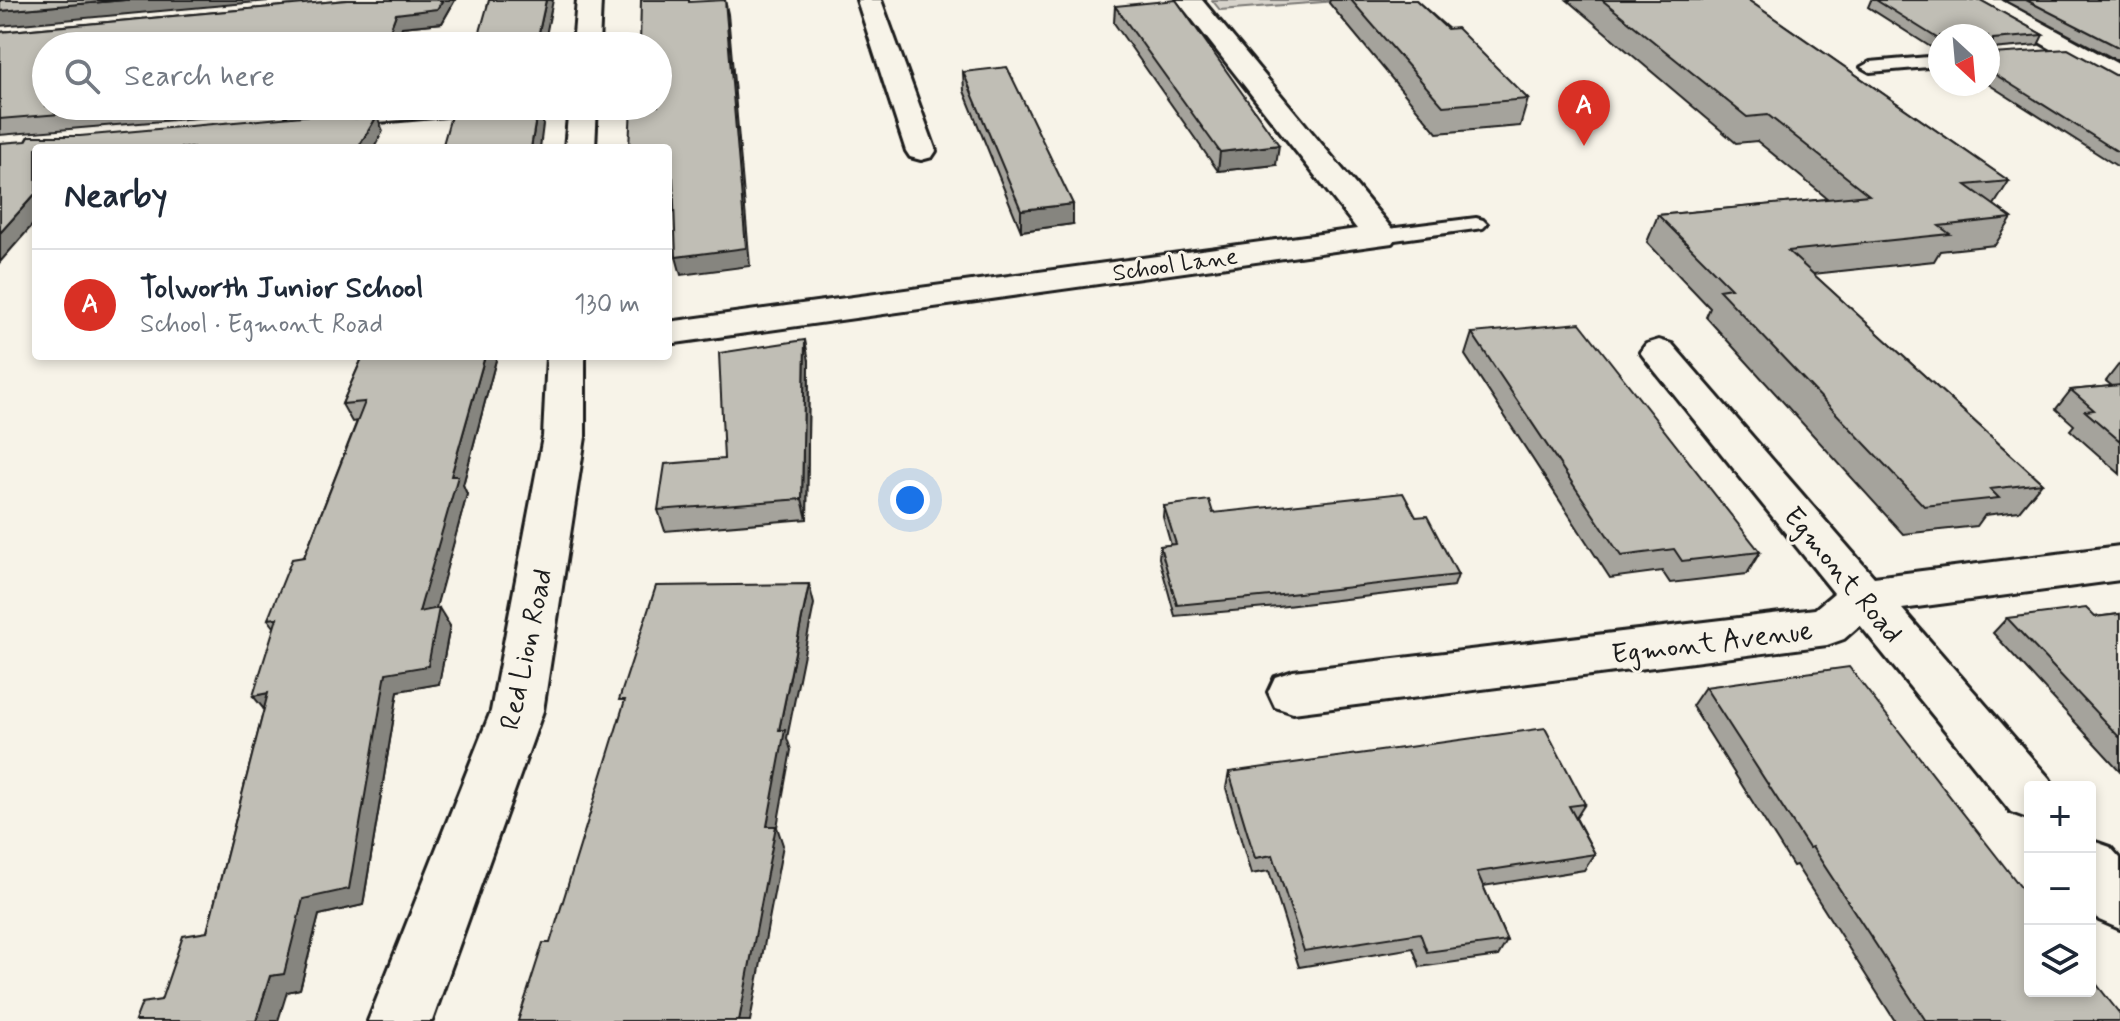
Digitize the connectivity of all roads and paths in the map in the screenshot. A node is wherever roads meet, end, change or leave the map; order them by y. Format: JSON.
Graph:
{"nodes":[{"id":1,"x":589,"y":0,"type":"edge"},
{"id":2,"x":869,"y":0,"type":"edge"},
{"id":3,"x":1189,"y":0,"type":"edge"},
{"id":4,"x":1982,"y":0,"type":"edge"},
{"id":5,"x":587,"y":32,"type":"edge"},
{"id":6,"x":2071,"y":50,"type":"junction"},
{"id":7,"x":2044,"y":52,"type":"edge"},
{"id":8,"x":1928,"y":62,"type":"edge"},
{"id":9,"x":1870,"y":67,"type":"dead end"},
{"id":10,"x":2120,"y":76,"type":"edge"},
{"id":11,"x":298,"y":120,"type":"edge"},
{"id":12,"x":582,"y":120,"type":"edge"},
{"id":13,"x":275,"y":122,"type":"edge"},
{"id":14,"x":580,"y":144,"type":"edge"},
{"id":15,"x":921,"y":151,"type":"dead end"},
{"id":16,"x":1476,"y":224,"type":"dead end"},
{"id":17,"x":1380,"y":236,"type":"junction"},
{"id":18,"x":672,"y":332,"type":"edge"},
{"id":19,"x":1659,"y":352,"type":"dead end"},
{"id":20,"x":566,"y":360,"type":"edge"},
{"id":21,"x":2120,"y":563,"type":"edge"},
{"id":22,"x":1862,"y":596,"type":"junction"},
{"id":23,"x":1293,"y":692,"type":"dead end"},
{"id":24,"x":2024,"y":788,"type":"edge"},
{"id":25,"x":2096,"y":873,"type":"edge"},
{"id":26,"x":2120,"y":901,"type":"edge"},
{"id":27,"x":400,"y":1021,"type":"edge"}],
"edges":[{"from":1,"to":5,"type":"street"},
{"from":2,"to":15,"type":"street"},
{"from":3,"to":17,"type":"street"},
{"from":4,"to":6,"type":"street"},
{"from":6,"to":7,"type":"lane"},
{"from":6,"to":10,"type":"street"},
{"from":8,"to":9,"type":"lane"},
{"from":11,"to":13,"type":"street"},
{"from":12,"to":14,"type":"street"},
{"from":16,"to":17,"type":"lane"},
{"from":17,"to":18,"type":"street","name":"School Lane"},
{"from":19,"to":22,"type":"street","name":"Egmont Road"},
{"from":20,"to":27,"type":"street","name":"Red Lion Road"},
{"from":21,"to":22,"type":"street"},
{"from":22,"to":23,"type":"street","name":"Egmont Avenue"},
{"from":22,"to":24,"type":"street","name":"Egmont Road"},
{"from":25,"to":26,"type":"street"}]}
